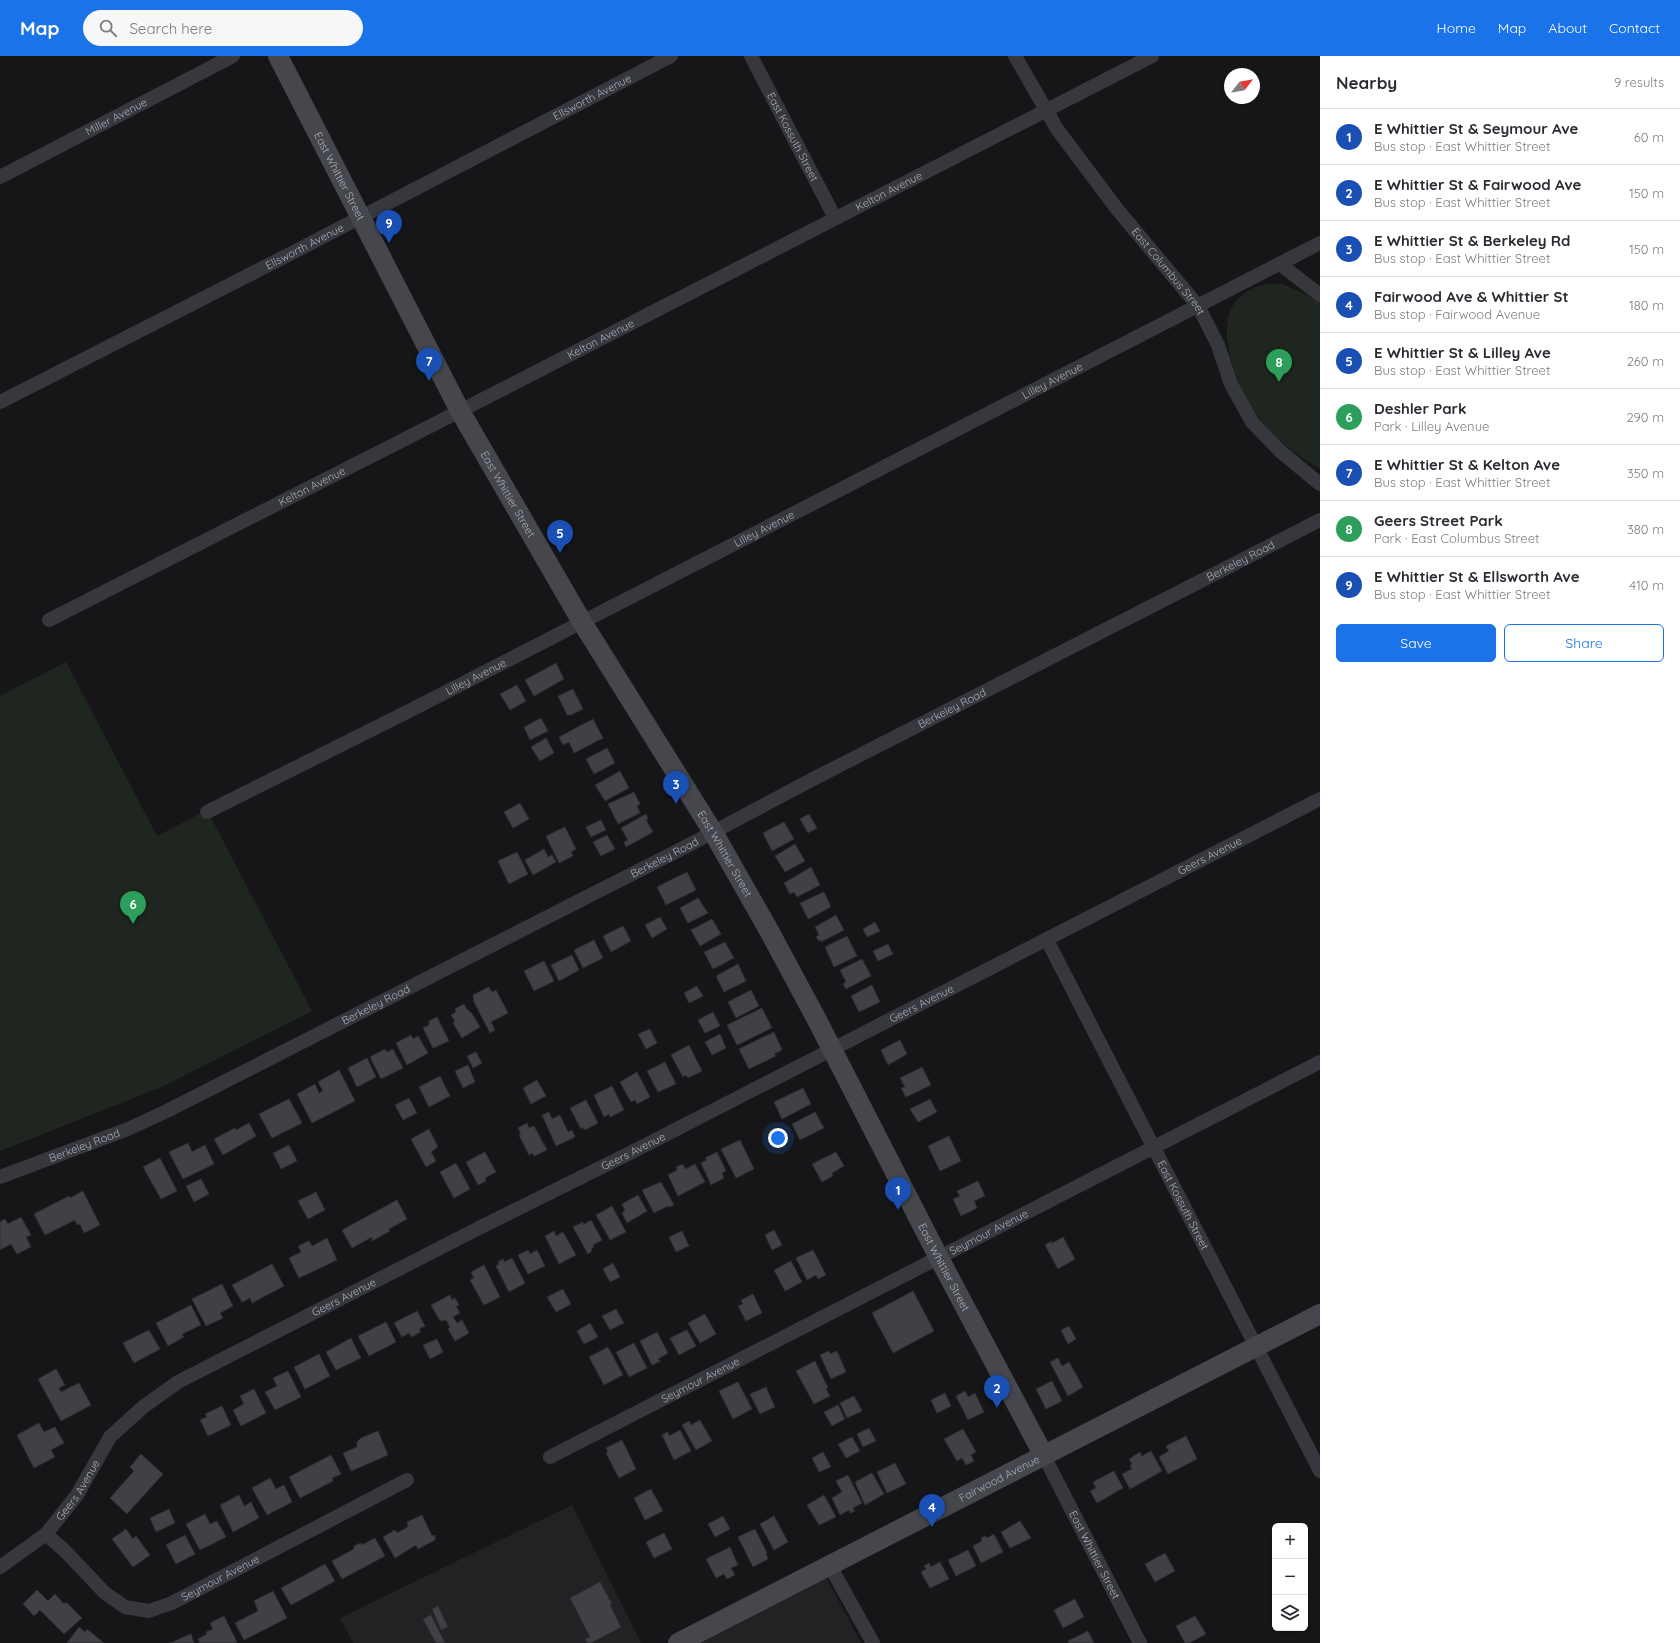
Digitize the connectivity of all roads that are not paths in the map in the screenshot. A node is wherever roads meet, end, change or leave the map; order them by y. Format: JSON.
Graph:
{"nodes":[{"id":1,"x":233,"y":56,"type":"edge"},
{"id":2,"x":278,"y":56,"type":"edge"},
{"id":3,"x":672,"y":56,"type":"edge"},
{"id":4,"x":751,"y":56,"type":"edge"},
{"id":5,"x":1014,"y":56,"type":"edge"},
{"id":6,"x":1152,"y":56,"type":"edge"},
{"id":7,"x":1046,"y":110,"type":"junction"},
{"id":8,"x":0,"y":178,"type":"edge"},
{"id":9,"x":361,"y":216,"type":"junction"},
{"id":10,"x":835,"y":218,"type":"junction"},
{"id":11,"x":1320,"y":243,"type":"edge"},
{"id":12,"x":1280,"y":264,"type":"junction"},
{"id":13,"x":1320,"y":295,"type":"edge"},
{"id":14,"x":1198,"y":306,"type":"junction"},
{"id":15,"x":0,"y":402,"type":"edge"},
{"id":16,"x":460,"y":411,"type":"junction"},
{"id":17,"x":1320,"y":484,"type":"edge"},
{"id":18,"x":1320,"y":520,"type":"edge"},
{"id":19,"x":49,"y":620,"type":"dead end"},
{"id":20,"x":582,"y":622,"type":"junction"},
{"id":21,"x":1320,"y":799,"type":"edge"},
{"id":22,"x":207,"y":812,"type":"dead end"},
{"id":23,"x":713,"y":832,"type":"junction"},
{"id":24,"x":1047,"y":940,"type":"junction"},
{"id":25,"x":832,"y":1050,"type":"junction"},
{"id":26,"x":1320,"y":1062,"type":"edge"},
{"id":27,"x":1154,"y":1147,"type":"junction"},
{"id":28,"x":0,"y":1177,"type":"edge"},
{"id":29,"x":939,"y":1258,"type":"junction"},
{"id":30,"x":1320,"y":1314,"type":"edge"},
{"id":31,"x":1256,"y":1346,"type":"junction"},
{"id":32,"x":1044,"y":1456,"type":"junction"},
{"id":33,"x":550,"y":1457,"type":"dead end"},
{"id":34,"x":1320,"y":1471,"type":"edge"},
{"id":35,"x":407,"y":1480,"type":"dead end"},
{"id":36,"x":46,"y":1534,"type":"junction"},
{"id":37,"x":830,"y":1566,"type":"junction"},
{"id":38,"x":0,"y":1567,"type":"edge"},
{"id":39,"x":678,"y":1643,"type":"edge"},
{"id":40,"x":873,"y":1643,"type":"edge"},
{"id":41,"x":1140,"y":1643,"type":"edge"}],
"edges":[{"from":1,"to":8,"type":"street","name":"Miller Avenue"},
{"from":2,"to":9,"type":"street","name":"East Whittier Street"},
{"from":3,"to":9,"type":"street","name":"Ellsworth Avenue"},
{"from":4,"to":10,"type":"street","name":"East Kossuth Street"},
{"from":5,"to":7,"type":"street","name":"East Columbus Street"},
{"from":6,"to":7,"type":"street","name":"Kelton Avenue"},
{"from":7,"to":10,"type":"street","name":"Kelton Avenue"},
{"from":7,"to":14,"type":"street","name":"East Columbus Street"},
{"from":9,"to":15,"type":"street","name":"Ellsworth Avenue"},
{"from":9,"to":16,"type":"street","name":"East Whittier Street"},
{"from":10,"to":16,"type":"street","name":"Kelton Avenue"},
{"from":11,"to":12,"type":"street","name":"Lilley Avenue"},
{"from":12,"to":13,"type":"street"},
{"from":12,"to":14,"type":"street","name":"Lilley Avenue"},
{"from":14,"to":17,"type":"street","name":"East Columbus Street"},
{"from":14,"to":20,"type":"street","name":"Lilley Avenue"},
{"from":16,"to":19,"type":"street","name":"Kelton Avenue"},
{"from":16,"to":20,"type":"street","name":"East Whittier Street"},
{"from":18,"to":23,"type":"street","name":"Berkeley Road"},
{"from":20,"to":22,"type":"street","name":"Lilley Avenue"},
{"from":20,"to":23,"type":"street","name":"East Whittier Street"},
{"from":21,"to":24,"type":"street","name":"Geers Avenue"},
{"from":23,"to":25,"type":"street","name":"East Whittier Street"},
{"from":23,"to":28,"type":"street","name":"Berkeley Road"},
{"from":24,"to":25,"type":"street","name":"Geers Avenue"},
{"from":24,"to":27,"type":"street","name":"East Kossuth Street"},
{"from":25,"to":29,"type":"street","name":"East Whittier Street"},
{"from":25,"to":36,"type":"street","name":"Geers Avenue"},
{"from":26,"to":27,"type":"street","name":"Seymour Avenue"},
{"from":27,"to":29,"type":"street","name":"Seymour Avenue"},
{"from":27,"to":31,"type":"street","name":"East Kossuth Street"},
{"from":29,"to":32,"type":"street","name":"East Whittier Street"},
{"from":29,"to":33,"type":"street","name":"Seymour Avenue"},
{"from":30,"to":31,"type":"street","name":"Fairwood Avenue"},
{"from":31,"to":32,"type":"street","name":"Fairwood Avenue"},
{"from":31,"to":34,"type":"street","name":"East Kossuth Street"},
{"from":32,"to":37,"type":"street","name":"Fairwood Avenue"},
{"from":32,"to":41,"type":"street","name":"East Whittier Street"},
{"from":35,"to":36,"type":"street","name":"Seymour Avenue"},
{"from":36,"to":38,"type":"street","name":"Geers Avenue"},
{"from":37,"to":39,"type":"street","name":"Fairwood Avenue"},
{"from":37,"to":40,"type":"street"}]}
